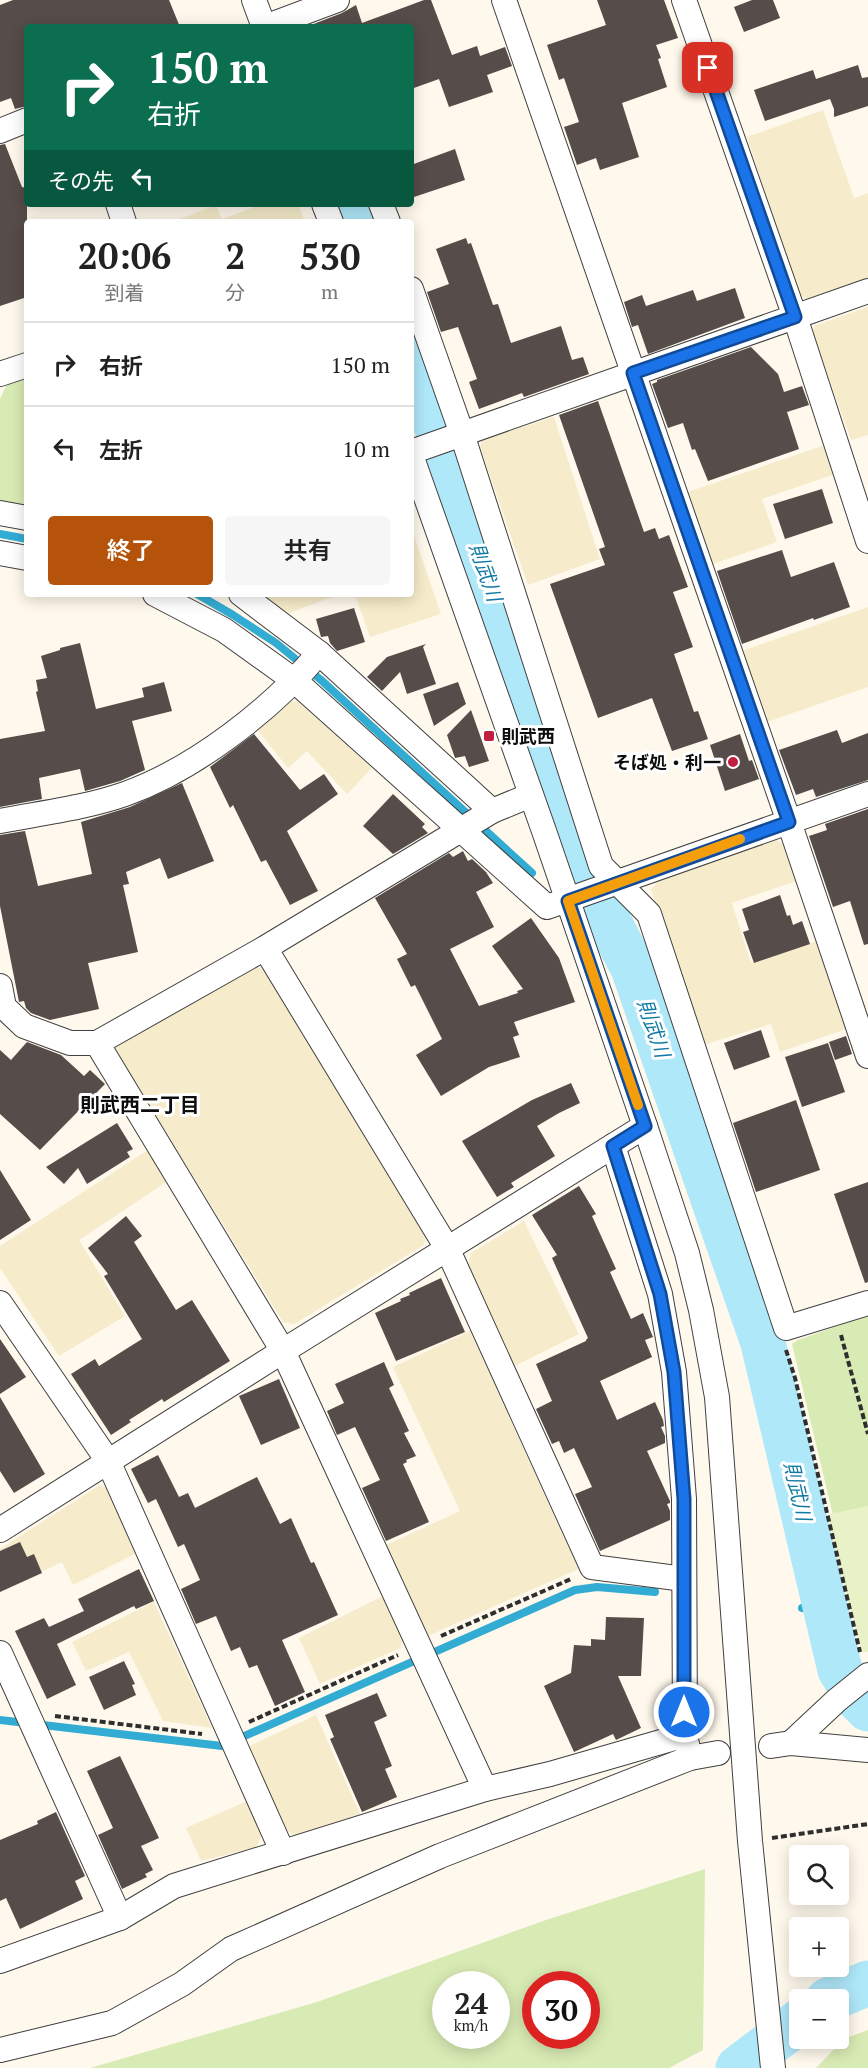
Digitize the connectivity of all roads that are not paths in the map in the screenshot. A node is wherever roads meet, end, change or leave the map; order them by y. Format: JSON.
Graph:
{"nodes":[{"id":1,"x":254,"y":0,"type":"edge"},
{"id":2,"x":337,"y":0,"type":"edge"},
{"id":3,"x":504,"y":0,"type":"edge"},
{"id":4,"x":684,"y":0,"type":"edge"},
{"id":5,"x":313,"y":16,"type":"edge"},
{"id":6,"x":269,"y":24,"type":"edge"},
{"id":7,"x":275,"y":24,"type":"edge"},
{"id":8,"x":24,"y":121,"type":"edge"},
{"id":9,"x":0,"y":131,"type":"edge"},
{"id":10,"x":868,"y":291,"type":"edge"},
{"id":11,"x":414,"y":299,"type":"edge"},
{"id":12,"x":795,"y":317,"type":"junction"},
{"id":13,"x":24,"y":366,"type":"edge"},
{"id":14,"x":633,"y":373,"type":"junction"},
{"id":15,"x":0,"y":374,"type":"edge"},
{"id":16,"x":457,"y":436,"type":"junction"},
{"id":17,"x":417,"y":451,"type":"edge"},
{"id":18,"x":0,"y":513,"type":"edge"},
{"id":19,"x":24,"y":517,"type":"edge"},
{"id":20,"x":868,"y":540,"type":"edge"},
{"id":21,"x":0,"y":553,"type":"edge"},
{"id":22,"x":24,"y":557,"type":"edge"},
{"id":23,"x":161,"y":597,"type":"edge"},
{"id":24,"x":244,"y":597,"type":"edge"},
{"id":25,"x":307,"y":667,"type":"junction"},
{"id":26,"x":868,"y":794,"type":"edge"},
{"id":27,"x":531,"y":795,"type":"junction"},
{"id":28,"x":0,"y":821,"type":"edge"},
{"id":29,"x":477,"y":821,"type":"junction"},
{"id":30,"x":789,"y":822,"type":"junction"},
{"id":31,"x":594,"y":891,"type":"junction"},
{"id":32,"x":265,"y":948,"type":"junction"},
{"id":33,"x":1,"y":1001,"type":"edge"},
{"id":34,"x":98,"y":1043,"type":"junction"},
{"id":35,"x":868,"y":1056,"type":"edge"},
{"id":36,"x":645,"y":1126,"type":"junction"},
{"id":37,"x":613,"y":1146,"type":"junction"},
{"id":38,"x":447,"y":1248,"type":"junction"},
{"id":39,"x":0,"y":1303,"type":"edge"},
{"id":40,"x":868,"y":1303,"type":"edge"},
{"id":41,"x":283,"y":1351,"type":"junction"},
{"id":42,"x":108,"y":1461,"type":"junction"},
{"id":43,"x":0,"y":1530,"type":"edge"},
{"id":44,"x":684,"y":1579,"type":"junction"},
{"id":45,"x":0,"y":1653,"type":"edge"},
{"id":46,"x":865,"y":1665,"type":"edge"},
{"id":47,"x":687,"y":1746,"type":"junction"},
{"id":48,"x":868,"y":1750,"type":"edge"},
{"id":49,"x":718,"y":1753,"type":"dead end"},
{"id":50,"x":485,"y":1789,"type":"junction"},
{"id":51,"x":283,"y":1853,"type":"junction"},
{"id":52,"x":120,"y":1918,"type":"junction"},
{"id":53,"x":0,"y":1961,"type":"edge"},
{"id":54,"x":0,"y":2050,"type":"edge"},
{"id":55,"x":772,"y":2068,"type":"edge"}],
"edges":[{"from":1,"to":6,"type":"street"},
{"from":2,"to":5,"type":"street"},
{"from":3,"to":14,"type":"street"},
{"from":4,"to":12,"type":"street"},
{"from":5,"to":7,"type":"street"},
{"from":8,"to":9,"type":"street"},
{"from":10,"to":12,"type":"street"},
{"from":11,"to":16,"type":"street"},
{"from":12,"to":14,"type":"street"},
{"from":12,"to":20,"type":"street"},
{"from":13,"to":15,"type":"street"},
{"from":14,"to":16,"type":"street"},
{"from":14,"to":30,"type":"street"},
{"from":16,"to":17,"type":"street"},
{"from":16,"to":31,"type":"street"},
{"from":17,"to":27,"type":"street"},
{"from":18,"to":19,"type":"street"},
{"from":21,"to":22,"type":"street"},
{"from":23,"to":25,"type":"street"},
{"from":24,"to":25,"type":"street"},
{"from":25,"to":28,"type":"street"},
{"from":25,"to":29,"type":"street"},
{"from":25,"to":29,"type":"street"},
{"from":26,"to":30,"type":"street"},
{"from":27,"to":29,"type":"street"},
{"from":27,"to":31,"type":"street"},
{"from":29,"to":31,"type":"street"},
{"from":29,"to":32,"type":"street"},
{"from":30,"to":31,"type":"street"},
{"from":30,"to":35,"type":"street"},
{"from":31,"to":36,"type":"street"},
{"from":31,"to":40,"type":"street"},
{"from":32,"to":34,"type":"street"},
{"from":32,"to":38,"type":"street"},
{"from":33,"to":34,"type":"street"},
{"from":34,"to":41,"type":"street"},
{"from":36,"to":37,"type":"street"},
{"from":36,"to":55,"type":"street"},
{"from":37,"to":38,"type":"street"},
{"from":37,"to":44,"type":"street"},
{"from":38,"to":41,"type":"street"},
{"from":38,"to":44,"type":"street"},
{"from":39,"to":42,"type":"street"},
{"from":41,"to":42,"type":"street"},
{"from":41,"to":50,"type":"street"},
{"from":42,"to":43,"type":"street"},
{"from":42,"to":51,"type":"street"},
{"from":44,"to":47,"type":"street"},
{"from":45,"to":52,"type":"street"},
{"from":46,"to":48,"type":"street"},
{"from":47,"to":49,"type":"street"},
{"from":47,"to":50,"type":"street"},
{"from":47,"to":54,"type":"street"},
{"from":50,"to":51,"type":"street"},
{"from":51,"to":52,"type":"street"},
{"from":52,"to":53,"type":"street"}]}
